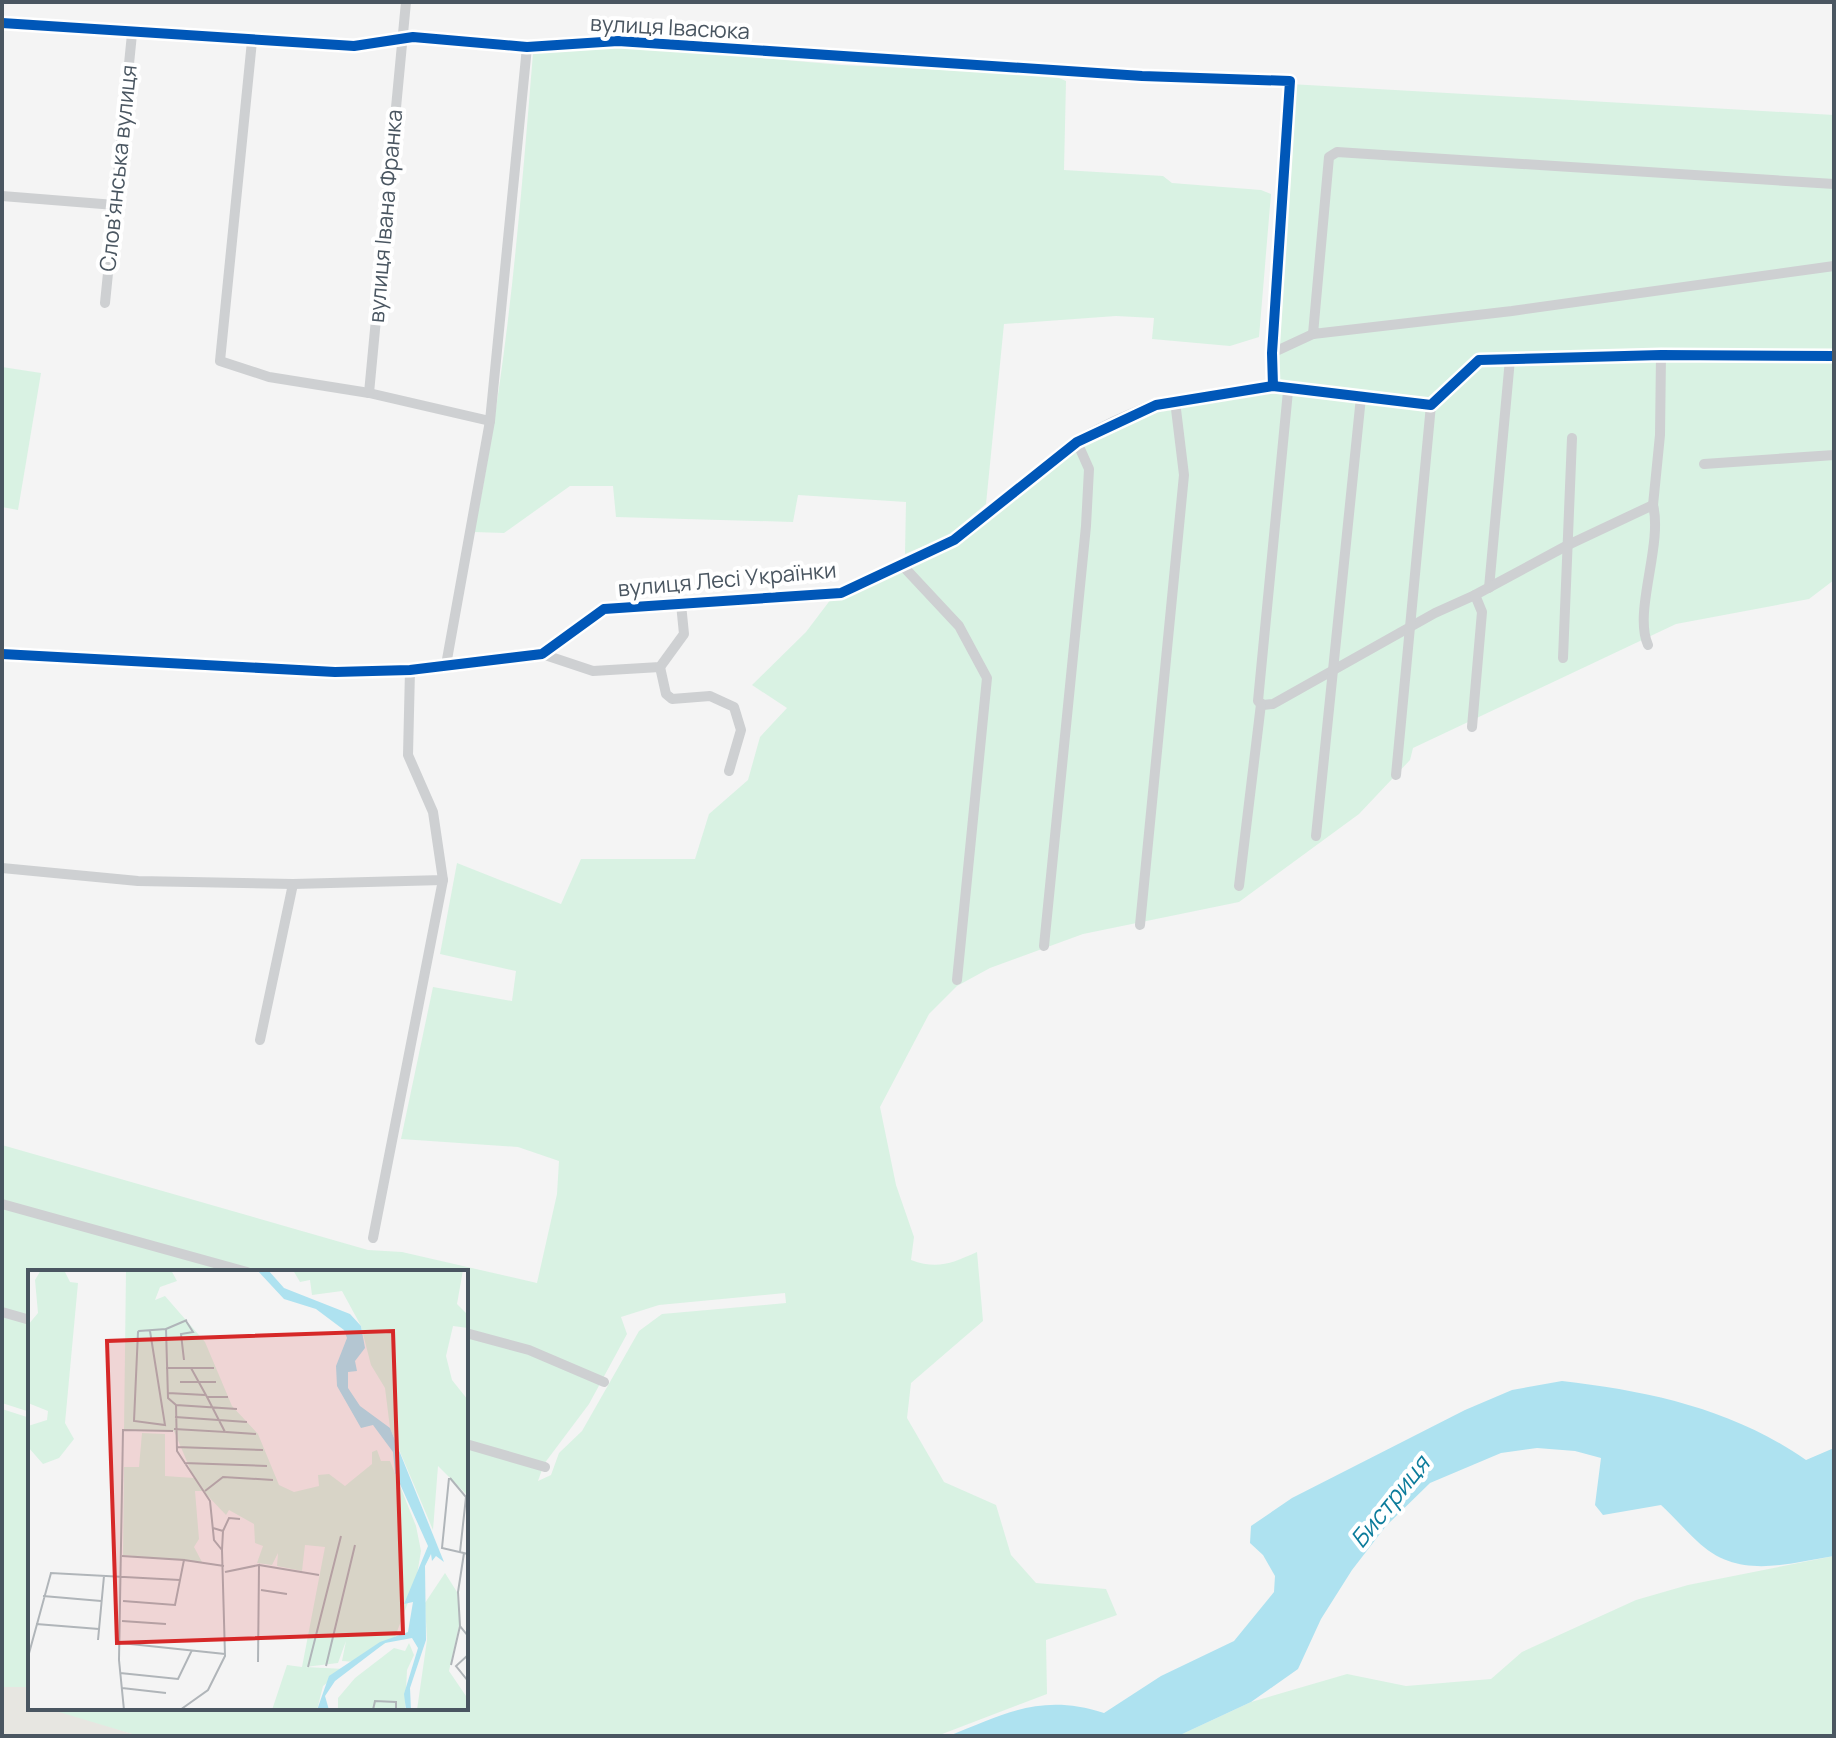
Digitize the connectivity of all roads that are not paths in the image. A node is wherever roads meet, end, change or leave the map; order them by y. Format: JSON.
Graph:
{"nodes":[{"id":1,"x":406,"y":2,"type":"edge"},
{"id":2,"x":2,"y":23,"type":"edge"},
{"id":3,"x":132,"y":34,"type":"junction"},
{"id":4,"x":401,"y":39,"type":"junction"},
{"id":5,"x":252,"y":41,"type":"junction"},
{"id":6,"x":527,"y":47,"type":"junction"},
{"id":7,"x":1834,"y":184,"type":"edge"},
{"id":8,"x":2,"y":196,"type":"edge"},
{"id":9,"x":115,"y":205,"type":"junction"},
{"id":10,"x":1834,"y":266,"type":"edge"},
{"id":11,"x":105,"y":303,"type":"dead end"},
{"id":12,"x":1313,"y":334,"type":"junction"},
{"id":13,"x":1272,"y":353,"type":"junction"},
{"id":14,"x":1661,"y":355,"type":"junction"},
{"id":15,"x":1834,"y":356,"type":"edge"},
{"id":16,"x":1510,"y":359,"type":"junction"},
{"id":17,"x":1280,"y":388,"type":"junction"},
{"id":18,"x":369,"y":393,"type":"junction"},
{"id":19,"x":1361,"y":397,"type":"junction"},
{"id":20,"x":1175,"y":401,"type":"junction"},
{"id":21,"x":1431,"y":405,"type":"junction"},
{"id":22,"x":490,"y":421,"type":"junction"},
{"id":23,"x":1572,"y":438,"type":"dead end"},
{"id":24,"x":1077,"y":442,"type":"junction"},
{"id":25,"x":1834,"y":455,"type":"edge"},
{"id":26,"x":1704,"y":464,"type":"dead end"},
{"id":27,"x":1653,"y":505,"type":"junction"},
{"id":28,"x":1568,"y":545,"type":"junction"},
{"id":29,"x":902,"y":565,"type":"junction"},
{"id":30,"x":1489,"y":588,"type":"junction"},
{"id":31,"x":1475,"y":595,"type":"junction"},
{"id":32,"x":681,"y":604,"type":"junction"},
{"id":33,"x":1408,"y":629,"type":"junction"},
{"id":34,"x":1648,"y":645,"type":"dead end"},
{"id":35,"x":2,"y":654,"type":"edge"},
{"id":36,"x":542,"y":654,"type":"junction"},
{"id":37,"x":1563,"y":658,"type":"dead end"},
{"id":38,"x":446,"y":665,"type":"junction"},
{"id":39,"x":660,"y":667,"type":"junction"},
{"id":40,"x":410,"y":670,"type":"junction"},
{"id":41,"x":1333,"y":671,"type":"junction"},
{"id":42,"x":1261,"y":704,"type":"junction"},
{"id":43,"x":1472,"y":727,"type":"dead end"},
{"id":44,"x":729,"y":771,"type":"dead end"},
{"id":45,"x":1396,"y":775,"type":"dead end"},
{"id":46,"x":1316,"y":836,"type":"dead end"},
{"id":47,"x":2,"y":868,"type":"edge"},
{"id":48,"x":443,"y":880,"type":"junction"},
{"id":49,"x":293,"y":884,"type":"junction"},
{"id":50,"x":1239,"y":886,"type":"dead end"},
{"id":51,"x":1140,"y":925,"type":"dead end"},
{"id":52,"x":1044,"y":946,"type":"dead end"},
{"id":53,"x":957,"y":980,"type":"dead end"},
{"id":54,"x":260,"y":1040,"type":"dead end"},
{"id":55,"x":2,"y":1204,"type":"edge"},
{"id":56,"x":373,"y":1238,"type":"dead end"},
{"id":57,"x":240,"y":1270,"type":"edge"},
{"id":58,"x":2,"y":1312,"type":"edge"},
{"id":59,"x":28,"y":1319,"type":"edge"},
{"id":60,"x":468,"y":1334,"type":"edge"},
{"id":61,"x":604,"y":1382,"type":"dead end"},
{"id":62,"x":468,"y":1445,"type":"edge"},
{"id":63,"x":545,"y":1467,"type":"dead end"}],
"edges":[{"from":1,"to":4,"type":"street","name":"вулиця Івана Франка"},
{"from":2,"to":3,"type":"street","name":"вулиця Івасюка"},
{"from":3,"to":5,"type":"street","name":"вулиця Івасюка"},
{"from":3,"to":9,"type":"street","name":"Слов'янська вулиця"},
{"from":4,"to":5,"type":"street","name":"вулиця Івасюка"},
{"from":4,"to":6,"type":"street","name":"вулиця Івасюка"},
{"from":4,"to":18,"type":"street","name":"вулиця Івана Франка"},
{"from":5,"to":18,"type":"street"},
{"from":6,"to":13,"type":"street","name":"вулиця Івасюка"},
{"from":6,"to":22,"type":"street"},
{"from":7,"to":12,"type":"street"},
{"from":8,"to":9,"type":"street"},
{"from":9,"to":11,"type":"street","name":"Слов'янська вулиця"},
{"from":10,"to":12,"type":"street"},
{"from":12,"to":13,"type":"street"},
{"from":13,"to":17,"type":"street"},
{"from":14,"to":15,"type":"street"},
{"from":14,"to":16,"type":"street"},
{"from":14,"to":27,"type":"street"},
{"from":16,"to":21,"type":"street"},
{"from":16,"to":30,"type":"street"},
{"from":17,"to":19,"type":"street"},
{"from":17,"to":20,"type":"street","name":"вулиця Лесі Українки"},
{"from":17,"to":42,"type":"street"},
{"from":18,"to":22,"type":"street"},
{"from":19,"to":21,"type":"street"},
{"from":19,"to":41,"type":"street"},
{"from":20,"to":24,"type":"street","name":"вулиця Лесі Українки"},
{"from":20,"to":51,"type":"street"},
{"from":21,"to":33,"type":"street"},
{"from":22,"to":38,"type":"street"},
{"from":23,"to":28,"type":"street"},
{"from":24,"to":29,"type":"street","name":"вулиця Лесі Українки"},
{"from":24,"to":52,"type":"street"},
{"from":25,"to":26,"type":"street"},
{"from":27,"to":28,"type":"street"},
{"from":27,"to":34,"type":"street"},
{"from":28,"to":30,"type":"street"},
{"from":28,"to":37,"type":"street"},
{"from":29,"to":32,"type":"street","name":"вулиця Лесі Українки"},
{"from":29,"to":53,"type":"street"},
{"from":30,"to":31,"type":"street"},
{"from":31,"to":33,"type":"street"},
{"from":31,"to":43,"type":"street"},
{"from":32,"to":36,"type":"street","name":"вулиця Лесі Українки"},
{"from":32,"to":39,"type":"street"},
{"from":33,"to":41,"type":"street"},
{"from":33,"to":45,"type":"street"},
{"from":35,"to":40,"type":"street","name":"вулиця Лесі Українки"},
{"from":36,"to":38,"type":"street","name":"вулиця Лесі Українки"},
{"from":36,"to":39,"type":"street"},
{"from":38,"to":40,"type":"street","name":"вулиця Лесі Українки"},
{"from":39,"to":44,"type":"street"},
{"from":40,"to":48,"type":"street"},
{"from":41,"to":42,"type":"street"},
{"from":41,"to":46,"type":"street"},
{"from":42,"to":50,"type":"street"},
{"from":47,"to":49,"type":"street"},
{"from":48,"to":49,"type":"street"},
{"from":48,"to":56,"type":"street"},
{"from":49,"to":54,"type":"street"},
{"from":55,"to":57,"type":"street"},
{"from":58,"to":59,"type":"street"},
{"from":60,"to":61,"type":"street"},
{"from":62,"to":63,"type":"street"}]}
